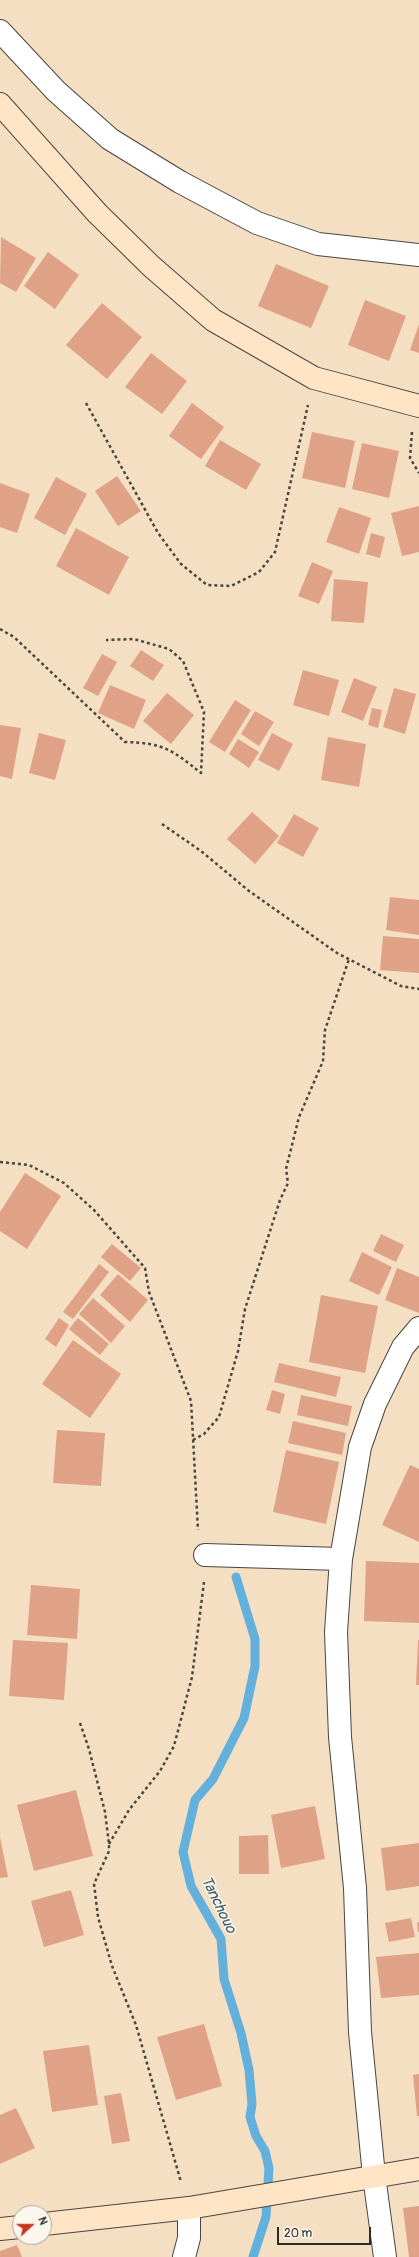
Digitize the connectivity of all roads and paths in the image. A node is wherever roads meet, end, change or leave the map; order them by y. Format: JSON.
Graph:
{"nodes":[{"id":1,"x":0,"y":31,"type":"edge"},
{"id":2,"x":0,"y":104,"type":"edge"},
{"id":3,"x":419,"y":255,"type":"edge"},
{"id":4,"x":314,"y":378,"type":"junction"},
{"id":5,"x":86,"y":403,"type":"dead end"},
{"id":6,"x":417,"y":406,"type":"edge"},
{"id":7,"x":419,"y":473,"type":"edge"},
{"id":8,"x":0,"y":629,"type":"edge"},
{"id":9,"x":106,"y":640,"type":"dead end"},
{"id":10,"x":162,"y":824,"type":"dead end"},
{"id":11,"x":349,"y":959,"type":"junction"},
{"id":12,"x":419,"y":988,"type":"edge"},
{"id":13,"x":0,"y":1162,"type":"edge"},
{"id":14,"x":419,"y":1328,"type":"edge"},
{"id":15,"x":193,"y":1440,"type":"junction"},
{"id":16,"x":205,"y":1555,"type":"junction"},
{"id":17,"x":341,"y":1559,"type":"junction"},
{"id":18,"x":80,"y":1724,"type":"dead end"},
{"id":19,"x":109,"y":1844,"type":"junction"},
{"id":20,"x":419,"y":2169,"type":"edge"},
{"id":21,"x":374,"y":2176,"type":"junction"},
{"id":22,"x":188,"y":2208,"type":"junction"},
{"id":23,"x":52,"y":2223,"type":"edge"},
{"id":24,"x":12,"y":2228,"type":"edge"},
{"id":25,"x":0,"y":2229,"type":"edge"},
{"id":26,"x":184,"y":2257,"type":"edge"},
{"id":27,"x":385,"y":2257,"type":"edge"}],
"edges":[{"from":1,"to":3,"type":"street"},
{"from":2,"to":4,"type":"street"},
{"from":4,"to":5,"type":"path"},
{"from":4,"to":6,"type":"street"},
{"from":6,"to":7,"type":"path"},
{"from":8,"to":9,"type":"path"},
{"from":10,"to":11,"type":"path"},
{"from":11,"to":12,"type":"path"},
{"from":11,"to":15,"type":"path"},
{"from":13,"to":15,"type":"path"},
{"from":14,"to":17,"type":"street"},
{"from":15,"to":16,"type":"path"},
{"from":16,"to":17,"type":"street"},
{"from":16,"to":19,"type":"path"},
{"from":17,"to":21,"type":"street"},
{"from":18,"to":19,"type":"path"},
{"from":19,"to":22,"type":"path"},
{"from":20,"to":21,"type":"street"},
{"from":21,"to":22,"type":"street"},
{"from":21,"to":27,"type":"street"},
{"from":22,"to":23,"type":"street"},
{"from":22,"to":26,"type":"street"},
{"from":24,"to":25,"type":"street"}]}
